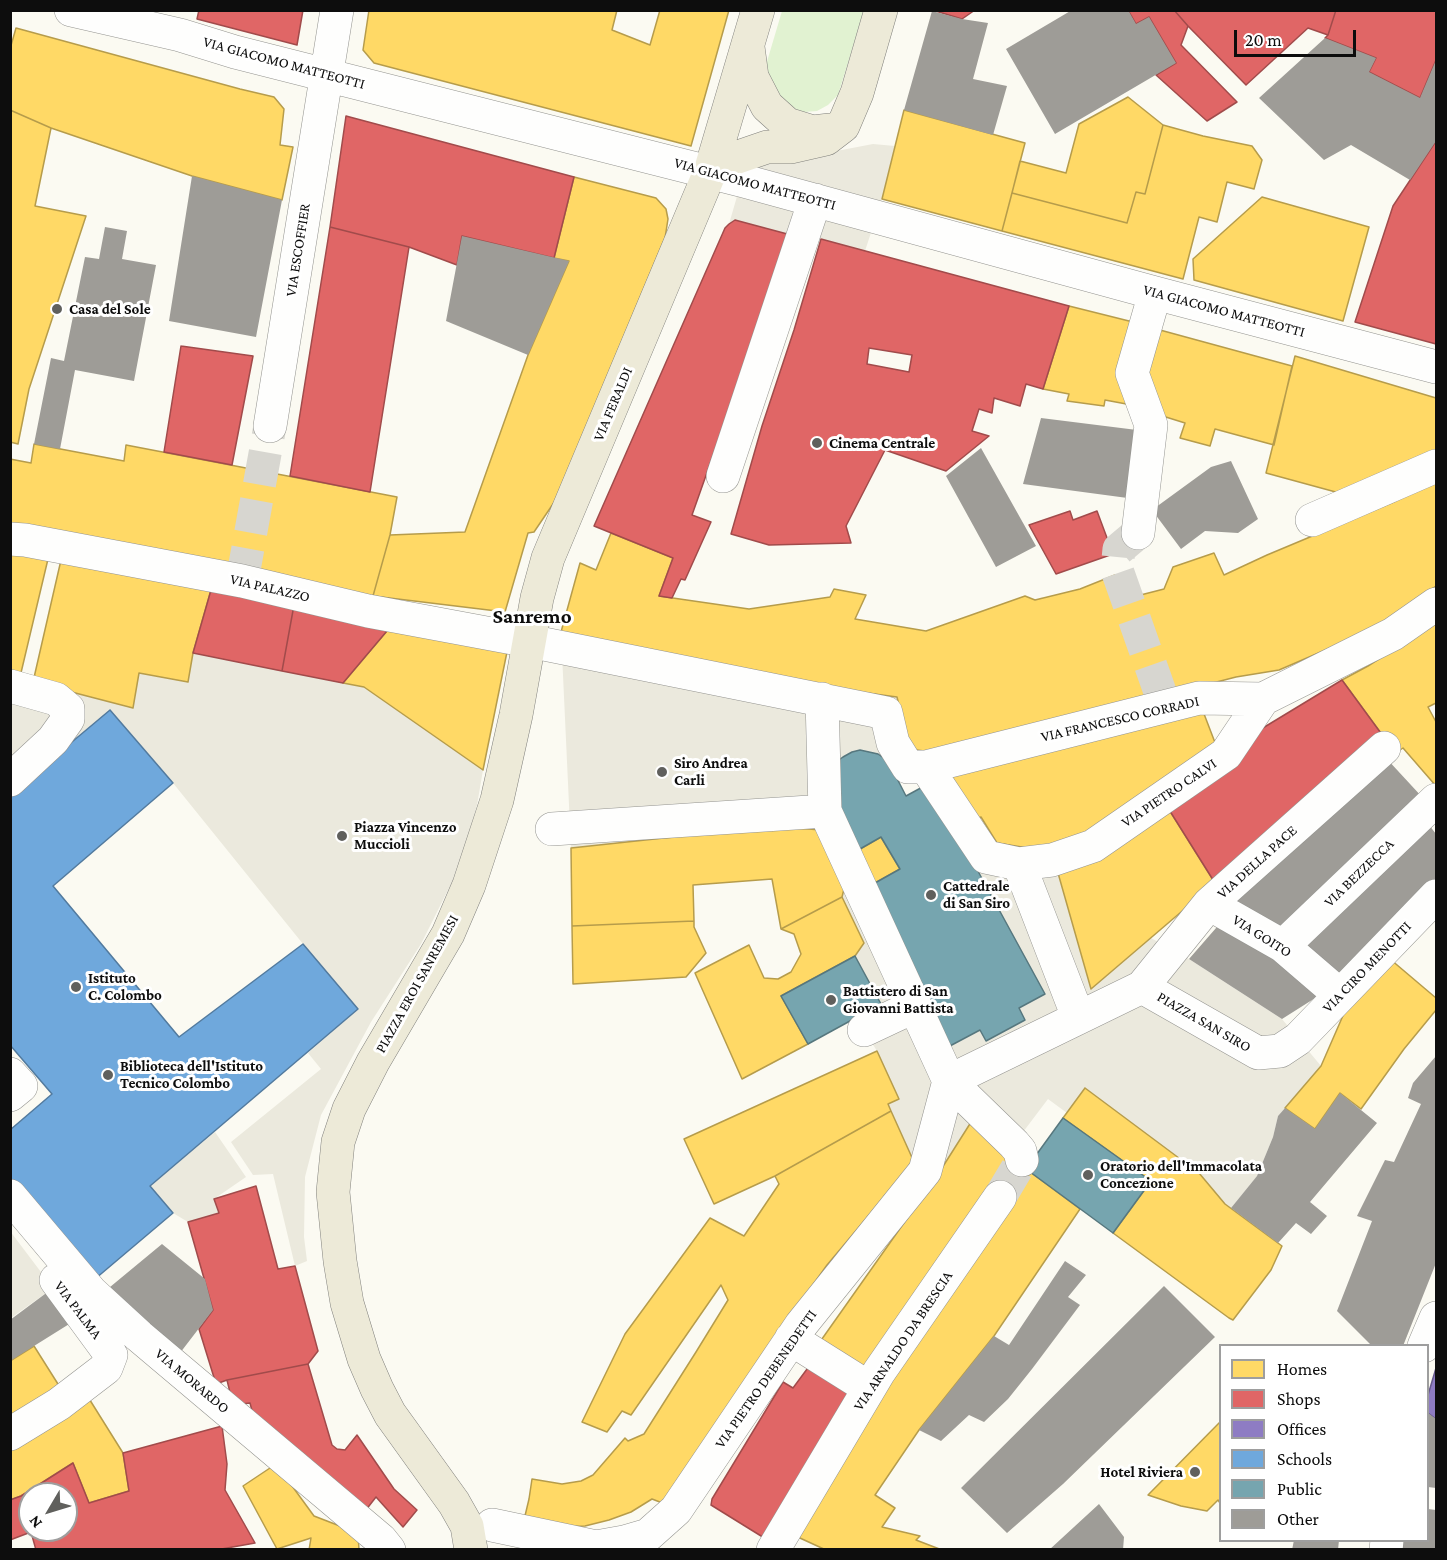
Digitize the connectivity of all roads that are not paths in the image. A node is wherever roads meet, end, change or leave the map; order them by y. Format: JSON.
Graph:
{"nodes":[{"id":1,"x":71,"y":10,"type":"edge"},
{"id":2,"x":337,"y":10,"type":"edge"},
{"id":3,"x":758,"y":10,"type":"edge"},
{"id":4,"x":881,"y":10,"type":"edge"},
{"id":5,"x":183,"y":23,"type":"edge"},
{"id":6,"x":748,"y":45,"type":"junction"},
{"id":7,"x":326,"y":75,"type":"junction"},
{"id":8,"x":843,"y":126,"type":"junction"},
{"id":9,"x":710,"y":172,"type":"junction"},
{"id":10,"x":815,"y":200,"type":"junction"},
{"id":11,"x":1155,"y":293,"type":"junction"},
{"id":12,"x":1437,"y":367,"type":"edge"},
{"id":13,"x":270,"y":426,"type":"tunnel mouth"},
{"id":14,"x":1437,"y":466,"type":"edge"},
{"id":15,"x":723,"y":476,"type":"dead end"},
{"id":16,"x":1312,"y":520,"type":"dead end"},
{"id":17,"x":1138,"y":533,"type":"tunnel mouth"},
{"id":18,"x":10,"y":539,"type":"edge"},
{"id":19,"x":1437,"y":604,"type":"edge"},
{"id":20,"x":529,"y":641,"type":"junction"},
{"id":21,"x":10,"y":686,"type":"edge"},
{"id":22,"x":822,"y":699,"type":"junction"},
{"id":23,"x":1263,"y":699,"type":"junction"},
{"id":24,"x":1384,"y":748,"type":"dead end"},
{"id":25,"x":23,"y":750,"type":"edge"},
{"id":26,"x":926,"y":767,"type":"junction"},
{"id":27,"x":10,"y":780,"type":"edge"},
{"id":28,"x":1437,"y":800,"type":"edge"},
{"id":29,"x":825,"y":811,"type":"junction"},
{"id":30,"x":552,"y":829,"type":"dead end"},
{"id":31,"x":1019,"y":864,"type":"junction"},
{"id":32,"x":1437,"y":896,"type":"edge"},
{"id":33,"x":1209,"y":904,"type":"junction"},
{"id":34,"x":1282,"y":946,"type":"junction"},
{"id":35,"x":1142,"y":987,"type":"junction"},
{"id":36,"x":1340,"y":995,"type":"junction"},
{"id":37,"x":915,"y":1006,"type":"junction"},
{"id":38,"x":1078,"y":1017,"type":"junction"},
{"id":39,"x":864,"y":1030,"type":"dead end"},
{"id":40,"x":1298,"y":1039,"type":"joint"},
{"id":41,"x":10,"y":1074,"type":"edge"},
{"id":42,"x":949,"y":1081,"type":"junction"},
{"id":43,"x":10,"y":1095,"type":"edge"},
{"id":44,"x":1022,"y":1160,"type":"dead end"},
{"id":45,"x":10,"y":1196,"type":"edge"},
{"id":46,"x":1000,"y":1197,"type":"tunnel mouth"},
{"id":47,"x":10,"y":1219,"type":"edge"},
{"id":48,"x":1437,"y":1318,"type":"edge"},
{"id":49,"x":792,"y":1339,"type":"junction"},
{"id":50,"x":1425,"y":1344,"type":"edge"},
{"id":51,"x":869,"y":1388,"type":"junction"},
{"id":52,"x":10,"y":1434,"type":"edge"},
{"id":53,"x":477,"y":1533,"type":"edge"},
{"id":54,"x":376,"y":1541,"type":"edge"},
{"id":55,"x":773,"y":1550,"type":"edge"}],
"edges":[{"from":1,"to":5,"type":"street","name":"VIA GIACOMO MATTEOTTI"},
{"from":2,"to":7,"type":"street","name":"VIA ESCOFFIER"},
{"from":3,"to":6,"type":"main road","name":"VIA FERALDI"},
{"from":4,"to":8,"type":"main road"},
{"from":5,"to":7,"type":"street","name":"VIA GIACOMO MATTEOTTI"},
{"from":6,"to":8,"type":"main road"},
{"from":6,"to":9,"type":"main road","name":"VIA FERALDI"},
{"from":7,"to":9,"type":"street","name":"VIA GIACOMO MATTEOTTI"},
{"from":7,"to":13,"type":"street","name":"VIA ESCOFFIER"},
{"from":8,"to":9,"type":"main road"},
{"from":9,"to":10,"type":"street","name":"VIA GIACOMO MATTEOTTI"},
{"from":9,"to":20,"type":"main road","name":"VIA FERALDI"},
{"from":10,"to":11,"type":"street","name":"VIA GIACOMO MATTEOTTI"},
{"from":10,"to":15,"type":"street"},
{"from":11,"to":12,"type":"street","name":"VIA GIACOMO MATTEOTTI"},
{"from":11,"to":17,"type":"street"},
{"from":14,"to":16,"type":"street"},
{"from":18,"to":20,"type":"street","name":"VIA PALAZZO"},
{"from":19,"to":23,"type":"street","name":"VIA FRANCESCO CORRADI"},
{"from":20,"to":22,"type":"street"},
{"from":20,"to":53,"type":"main road","name":"PIAZZA EROI SANREMESI"},
{"from":21,"to":25,"type":"street"},
{"from":22,"to":26,"type":"street"},
{"from":22,"to":29,"type":"street"},
{"from":23,"to":26,"type":"street","name":"VIA FRANCESCO CORRADI"},
{"from":23,"to":31,"type":"street","name":"VIA PIETRO CALVI"},
{"from":24,"to":33,"type":"street","name":"VIA DELLA PACE"},
{"from":25,"to":27,"type":"street"},
{"from":26,"to":31,"type":"street"},
{"from":28,"to":34,"type":"street","name":"VIA BEZZECCA"},
{"from":29,"to":30,"type":"street"},
{"from":29,"to":37,"type":"street"},
{"from":31,"to":38,"type":"street"},
{"from":32,"to":36,"type":"street","name":"VIA CIRO MENOTTI"},
{"from":33,"to":34,"type":"street","name":"VIA GOITO"},
{"from":33,"to":35,"type":"street","name":"VIA DELLA PACE"},
{"from":34,"to":36,"type":"street","name":"VIA GOITO"},
{"from":35,"to":38,"type":"street","name":"PIAZZA SAN SIRO"},
{"from":35,"to":40,"type":"street","name":"PIAZZA SAN SIRO"},
{"from":36,"to":40,"type":"street","name":"VIA CIRO MENOTTI"},
{"from":37,"to":39,"type":"street"},
{"from":37,"to":42,"type":"street"},
{"from":38,"to":42,"type":"street","name":"PIAZZA SAN SIRO"},
{"from":41,"to":43,"type":"street"},
{"from":42,"to":44,"type":"street"},
{"from":42,"to":49,"type":"street","name":"VIA PIETRO DEBENEDETTI"},
{"from":45,"to":54,"type":"street","name":"VIA MORARDO"},
{"from":46,"to":51,"type":"street","name":"VIA ARNALDO DA BRESCIA"},
{"from":47,"to":52,"type":"street","name":"VIA PALMA"},
{"from":48,"to":50,"type":"street"},
{"from":49,"to":51,"type":"street"},
{"from":49,"to":53,"type":"street","name":"VIA PIETRO DEBENEDETTI"},
{"from":51,"to":55,"type":"street","name":"VIA ARNALDO DA BRESCIA"}]}
